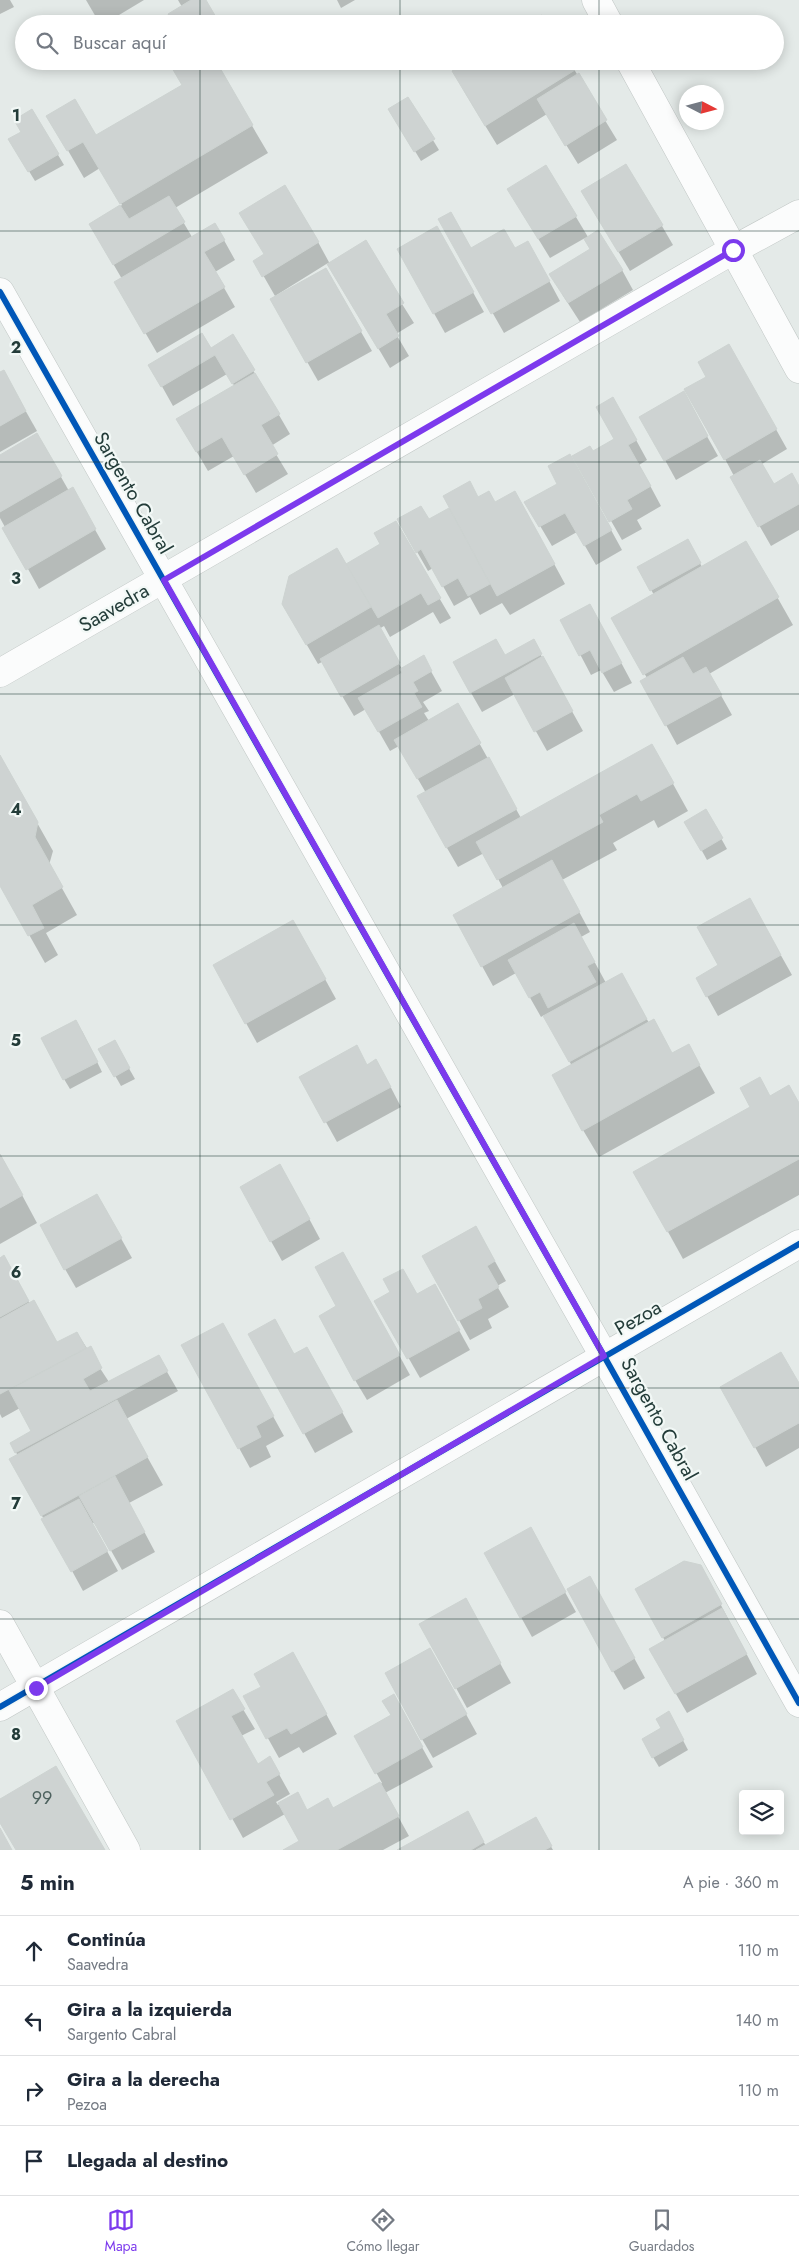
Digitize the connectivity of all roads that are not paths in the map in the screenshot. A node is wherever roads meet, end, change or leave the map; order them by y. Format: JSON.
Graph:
{"nodes":[{"id":1,"x":596,"y":0,"type":"edge"},
{"id":2,"x":604,"y":15,"type":"edge"},
{"id":3,"x":635,"y":70,"type":"edge"},
{"id":4,"x":799,"y":214,"type":"edge"},
{"id":5,"x":733,"y":250,"type":"junction"},
{"id":6,"x":0,"y":292,"type":"edge"},
{"id":7,"x":799,"y":369,"type":"edge"},
{"id":8,"x":164,"y":580,"type":"junction"},
{"id":9,"x":0,"y":673,"type":"edge"},
{"id":10,"x":799,"y":1244,"type":"edge"},
{"id":11,"x":604,"y":1356,"type":"junction"},
{"id":12,"x":0,"y":1624,"type":"edge"},
{"id":13,"x":36,"y":1688,"type":"junction"},
{"id":14,"x":799,"y":1703,"type":"edge"},
{"id":15,"x":0,"y":1707,"type":"edge"},
{"id":16,"x":126,"y":1850,"type":"edge"}],
"edges":[{"from":1,"to":2,"type":"street"},
{"from":3,"to":5,"type":"street"},
{"from":4,"to":5,"type":"street","name":"Saavedra"},
{"from":5,"to":7,"type":"street"},
{"from":5,"to":8,"type":"street","name":"Saavedra"},
{"from":6,"to":8,"type":"street","name":"Sargento Cabral"},
{"from":8,"to":9,"type":"street","name":"Saavedra"},
{"from":8,"to":11,"type":"street","name":"Sargento Cabral"},
{"from":10,"to":11,"type":"street","name":"Pezoa"},
{"from":11,"to":13,"type":"street","name":"Pezoa"},
{"from":11,"to":14,"type":"street","name":"Sargento Cabral"},
{"from":12,"to":13,"type":"street"},
{"from":13,"to":15,"type":"street","name":"Pezoa"},
{"from":13,"to":16,"type":"street"}]}
